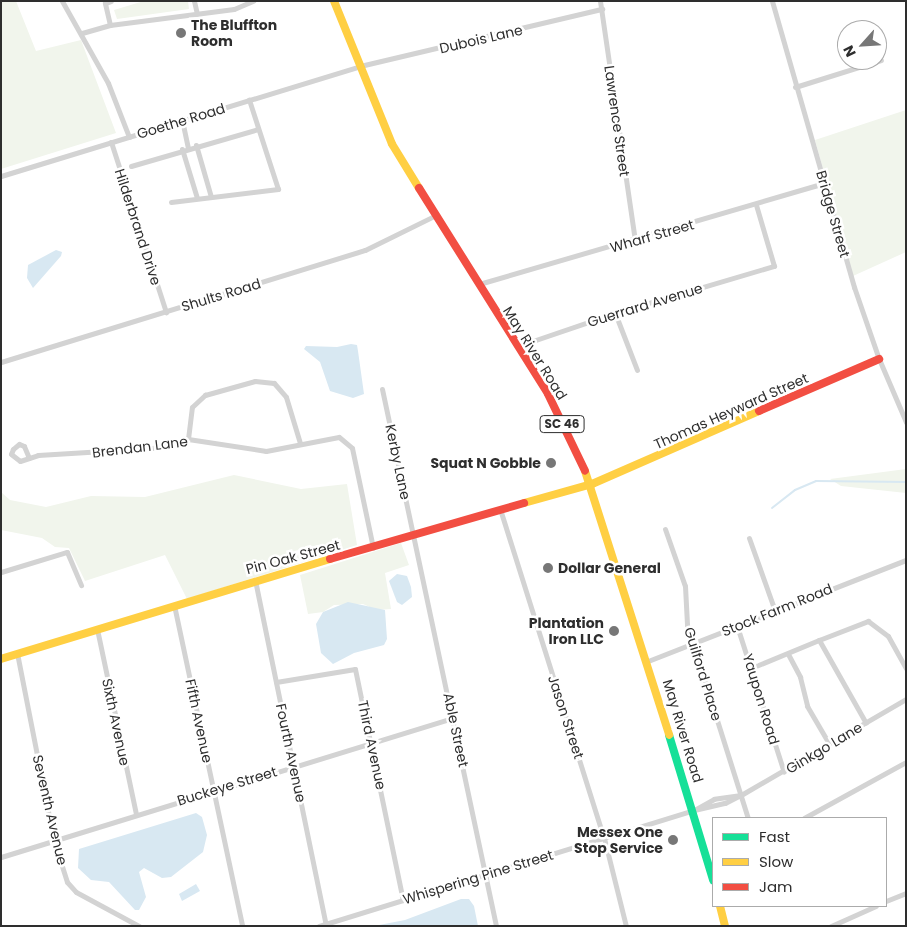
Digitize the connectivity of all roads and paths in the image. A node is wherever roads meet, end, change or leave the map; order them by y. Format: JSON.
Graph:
{"nodes":[{"id":1,"x":62,"y":1,"type":"edge"},
{"id":2,"x":111,"y":1,"type":"edge"},
{"id":3,"x":194,"y":1,"type":"edge"},
{"id":4,"x":253,"y":1,"type":"edge"},
{"id":5,"x":334,"y":1,"type":"edge"},
{"id":6,"x":600,"y":1,"type":"edge"},
{"id":7,"x":772,"y":1,"type":"edge"},
{"id":8,"x":104,"y":2,"type":"edge"},
{"id":9,"x":602,"y":9,"type":"junction"},
{"id":10,"x":197,"y":14,"type":"junction"},
{"id":11,"x":110,"y":26,"type":"junction"},
{"id":12,"x":82,"y":33,"type":"junction"},
{"id":13,"x":360,"y":66,"type":"junction"},
{"id":14,"x":849,"y":70,"type":"edge"},
{"id":15,"x":795,"y":87,"type":"junction"},
{"id":16,"x":250,"y":100,"type":"junction"},
{"id":17,"x":182,"y":120,"type":"junction"},
{"id":18,"x":258,"y":129,"type":"junction"},
{"id":19,"x":128,"y":137,"type":"junction"},
{"id":20,"x":111,"y":142,"type":"junction"},
{"id":21,"x":196,"y":146,"type":"junction"},
{"id":22,"x":185,"y":148,"type":"junction"},
{"id":23,"x":132,"y":166,"type":"dead end"},
{"id":24,"x":1,"y":176,"type":"edge"},
{"id":25,"x":824,"y":184,"type":"junction"},
{"id":26,"x":211,"y":197,"type":"junction"},
{"id":27,"x":197,"y":198,"type":"junction"},
{"id":28,"x":171,"y":202,"type":"dead end"},
{"id":29,"x":756,"y":205,"type":"junction"},
{"id":30,"x":436,"y":215,"type":"junction"},
{"id":31,"x":635,"y":241,"type":"junction"},
{"id":32,"x":478,"y":285,"type":"junction"},
{"id":33,"x":166,"y":312,"type":"junction"},
{"id":34,"x":615,"y":313,"type":"junction"},
{"id":35,"x":517,"y":347,"type":"junction"},
{"id":36,"x":878,"y":359,"type":"junction"},
{"id":37,"x":1,"y":362,"type":"edge"},
{"id":38,"x":637,"y":370,"type":"dead end"},
{"id":39,"x":382,"y":388,"type":"dead end"},
{"id":40,"x":906,"y":422,"type":"edge"},
{"id":41,"x":188,"y":439,"type":"junction"},
{"id":42,"x":300,"y":443,"type":"junction"},
{"id":43,"x":29,"y":458,"type":"dead end"},
{"id":44,"x":592,"y":484,"type":"junction"},
{"id":45,"x":500,"y":509,"type":"junction"},
{"id":46,"x":665,"y":529,"type":"dead end"},
{"id":47,"x":413,"y":535,"type":"junction"},
{"id":48,"x":750,"y":538,"type":"dead end"},
{"id":49,"x":373,"y":548,"type":"junction"},
{"id":50,"x":905,"y":562,"type":"edge"},
{"id":51,"x":1,"y":572,"type":"edge"},
{"id":52,"x":254,"y":580,"type":"junction"},
{"id":53,"x":82,"y":585,"type":"dead end"},
{"id":54,"x":174,"y":605,"type":"junction"},
{"id":55,"x":775,"y":611,"type":"junction"},
{"id":56,"x":738,"y":626,"type":"junction"},
{"id":57,"x":97,"y":629,"type":"junction"},
{"id":58,"x":820,"y":640,"type":"junction"},
{"id":59,"x":692,"y":643,"type":"junction"},
{"id":60,"x":17,"y":653,"type":"junction"},
{"id":61,"x":788,"y":654,"type":"junction"},
{"id":62,"x":1,"y":658,"type":"edge"},
{"id":63,"x":648,"y":661,"type":"junction"},
{"id":64,"x":751,"y":668,"type":"junction"},
{"id":65,"x":906,"y":668,"type":"edge"},
{"id":66,"x":276,"y":682,"type":"junction"},
{"id":67,"x":906,"y":699,"type":"edge"},
{"id":68,"x":453,"y":718,"type":"junction"},
{"id":69,"x":866,"y":723,"type":"junction"},
{"id":70,"x":372,"y":742,"type":"junction"},
{"id":71,"x":828,"y":742,"type":"junction"},
{"id":72,"x":906,"y":762,"type":"edge"},
{"id":73,"x":294,"y":766,"type":"junction"},
{"id":74,"x":784,"y":772,"type":"junction"},
{"id":75,"x":214,"y":790,"type":"junction"},
{"id":76,"x":741,"y":795,"type":"junction"},
{"id":77,"x":694,"y":810,"type":"junction"},
{"id":78,"x":136,"y":814,"type":"junction"},
{"id":79,"x":748,"y":817,"type":"edge"},
{"id":80,"x":806,"y":817,"type":"edge"},
{"id":81,"x":604,"y":838,"type":"junction"},
{"id":82,"x":54,"y":841,"type":"junction"},
{"id":83,"x":1,"y":857,"type":"edge"},
{"id":84,"x":712,"y":870,"type":"edge"},
{"id":85,"x":486,"y":875,"type":"junction"},
{"id":86,"x":906,"y":893,"type":"edge"},
{"id":87,"x":402,"y":900,"type":"junction"},
{"id":88,"x":887,"y":902,"type":"edge"},
{"id":89,"x":720,"y":907,"type":"edge"},
{"id":90,"x":874,"y":907,"type":"edge"},
{"id":91,"x":326,"y":925,"type":"edge"},
{"id":92,"x":139,"y":926,"type":"edge"},
{"id":93,"x":242,"y":926,"type":"edge"},
{"id":94,"x":318,"y":926,"type":"edge"},
{"id":95,"x":496,"y":926,"type":"edge"},
{"id":96,"x":626,"y":926,"type":"edge"},
{"id":97,"x":725,"y":926,"type":"edge"},
{"id":98,"x":831,"y":926,"type":"edge"}],
"edges":[{"from":1,"to":12,"type":"street"},
{"from":2,"to":8,"type":"street"},
{"from":3,"to":10,"type":"street"},
{"from":4,"to":10,"type":"street"},
{"from":5,"to":13,"type":"main road","name":"May River Road","number":"SC 46"},
{"from":6,"to":9,"type":"street","name":"Lawrence Street"},
{"from":7,"to":15,"type":"street","name":"Bridge Street"},
{"from":8,"to":11,"type":"street"},
{"from":9,"to":13,"type":"street","name":"Dubois Lane"},
{"from":9,"to":31,"type":"street","name":"Lawrence Street"},
{"from":10,"to":11,"type":"street"},
{"from":11,"to":12,"type":"street"},
{"from":12,"to":19,"type":"street"},
{"from":13,"to":16,"type":"street","name":"Goethe Road"},
{"from":13,"to":30,"type":"main road","name":"May River Road","number":"SC 46"},
{"from":14,"to":15,"type":"street"},
{"from":15,"to":25,"type":"street","name":"Bridge Street"},
{"from":16,"to":17,"type":"street","name":"Goethe Road"},
{"from":16,"to":18,"type":"street"},
{"from":17,"to":19,"type":"street","name":"Goethe Road"},
{"from":17,"to":22,"type":"street"},
{"from":18,"to":21,"type":"street"},
{"from":18,"to":26,"type":"street"},
{"from":19,"to":20,"type":"street","name":"Goethe Road"},
{"from":20,"to":24,"type":"street","name":"Goethe Road"},
{"from":20,"to":33,"type":"street","name":"Hilderbrand Drive"},
{"from":21,"to":22,"type":"street"},
{"from":21,"to":26,"type":"street"},
{"from":22,"to":23,"type":"street"},
{"from":22,"to":27,"type":"street"},
{"from":25,"to":29,"type":"street","name":"Wharf Street"},
{"from":25,"to":36,"type":"street","name":"Bridge Street"},
{"from":26,"to":27,"type":"street"},
{"from":27,"to":28,"type":"street"},
{"from":29,"to":31,"type":"street","name":"Wharf Street"},
{"from":29,"to":34,"type":"street","name":"Guerrard Avenue"},
{"from":30,"to":32,"type":"main road","name":"May River Road","number":"SC 46"},
{"from":30,"to":33,"type":"street","name":"Shults Road"},
{"from":31,"to":32,"type":"street","name":"Wharf Street"},
{"from":32,"to":35,"type":"main road","name":"May River Road","number":"SC 46"},
{"from":33,"to":37,"type":"street","name":"Shults Road"},
{"from":34,"to":35,"type":"street","name":"Guerrard Avenue"},
{"from":34,"to":38,"type":"street"},
{"from":35,"to":44,"type":"main road","name":"May River Road","number":"SC 46"},
{"from":36,"to":40,"type":"street","name":"Bridge Street"},
{"from":36,"to":44,"type":"main road","name":"Thomas Heyward Street"},
{"from":39,"to":47,"type":"street","name":"Kerby Lane"},
{"from":41,"to":42,"type":"street","name":"Brendan Lane"},
{"from":41,"to":42,"type":"street"},
{"from":41,"to":43,"type":"street","name":"Brendan Lane"},
{"from":42,"to":49,"type":"street","name":"Brendan Lane"},
{"from":44,"to":45,"type":"main road","name":"Pin Oak Street"},
{"from":44,"to":63,"type":"main road","name":"May River Road","number":"SC 46"},
{"from":45,"to":47,"type":"main road","name":"Pin Oak Street"},
{"from":45,"to":81,"type":"street","name":"Jason Street"},
{"from":46,"to":59,"type":"street","name":"Guilford Place"},
{"from":47,"to":49,"type":"main road","name":"Pin Oak Street"},
{"from":47,"to":68,"type":"street","name":"Able Street"},
{"from":48,"to":55,"type":"street"},
{"from":49,"to":52,"type":"main road","name":"Pin Oak Street"},
{"from":50,"to":55,"type":"street","name":"Stock Farm Road"},
{"from":51,"to":53,"type":"street"},
{"from":52,"to":54,"type":"main road","name":"Pin Oak Street"},
{"from":52,"to":66,"type":"street","name":"Fourth Avenue"},
{"from":54,"to":57,"type":"main road","name":"Pin Oak Street"},
{"from":54,"to":75,"type":"street","name":"Fifth Avenue"},
{"from":55,"to":56,"type":"street","name":"Stock Farm Road"},
{"from":56,"to":59,"type":"street","name":"Stock Farm Road"},
{"from":56,"to":64,"type":"street","name":"Yaupon Road"},
{"from":57,"to":60,"type":"main road","name":"Pin Oak Street"},
{"from":57,"to":78,"type":"street","name":"Sixth Avenue"},
{"from":58,"to":61,"type":"street"},
{"from":58,"to":65,"type":"street"},
{"from":58,"to":69,"type":"street"},
{"from":59,"to":63,"type":"street","name":"Stock Farm Road"},
{"from":59,"to":76,"type":"street","name":"Guilford Place"},
{"from":60,"to":62,"type":"main road","name":"Pin Oak Street"},
{"from":60,"to":82,"type":"street","name":"Seventh Avenue"},
{"from":61,"to":64,"type":"street"},
{"from":61,"to":71,"type":"street"},
{"from":63,"to":77,"type":"main road","name":"May River Road","number":"SC 46"},
{"from":64,"to":74,"type":"street","name":"Yaupon Road"},
{"from":66,"to":70,"type":"street","name":"Third Avenue"},
{"from":66,"to":73,"type":"street","name":"Fourth Avenue"},
{"from":67,"to":69,"type":"street","name":"Ginkgo Lane"},
{"from":68,"to":70,"type":"street","name":"Buckeye Street"},
{"from":68,"to":85,"type":"street","name":"Able Street"},
{"from":69,"to":71,"type":"street","name":"Ginkgo Lane"},
{"from":70,"to":73,"type":"street","name":"Buckeye Street"},
{"from":70,"to":87,"type":"street","name":"Third Avenue"},
{"from":71,"to":74,"type":"street","name":"Ginkgo Lane"},
{"from":72,"to":80,"type":"street"},
{"from":73,"to":75,"type":"street","name":"Buckeye Street"},
{"from":73,"to":91,"type":"street","name":"Fourth Avenue"},
{"from":74,"to":76,"type":"street","name":"Ginkgo Lane"},
{"from":75,"to":78,"type":"street","name":"Buckeye Street"},
{"from":75,"to":93,"type":"street","name":"Fifth Avenue"},
{"from":76,"to":77,"type":"street","name":"Ginkgo Lane"},
{"from":76,"to":79,"type":"street","name":"Guilford Place"},
{"from":77,"to":81,"type":"street","name":"Whispering Pine Street"},
{"from":77,"to":84,"type":"main road","name":"May River Road","number":"SC 46"},
{"from":78,"to":82,"type":"street","name":"Buckeye Street"},
{"from":81,"to":85,"type":"street","name":"Whispering Pine Street"},
{"from":81,"to":96,"type":"street","name":"Jason Street"},
{"from":82,"to":83,"type":"street","name":"Buckeye Street"},
{"from":82,"to":92,"type":"street","name":"Seventh Avenue"},
{"from":85,"to":87,"type":"street","name":"Whispering Pine Street"},
{"from":85,"to":95,"type":"street","name":"Able Street"},
{"from":86,"to":88,"type":"street"},
{"from":87,"to":91,"type":"street","name":"Whispering Pine Street"},
{"from":89,"to":97,"type":"main road"},
{"from":90,"to":98,"type":"street"},
{"from":91,"to":94,"type":"street","name":"Whispering Pine Street"}]}
